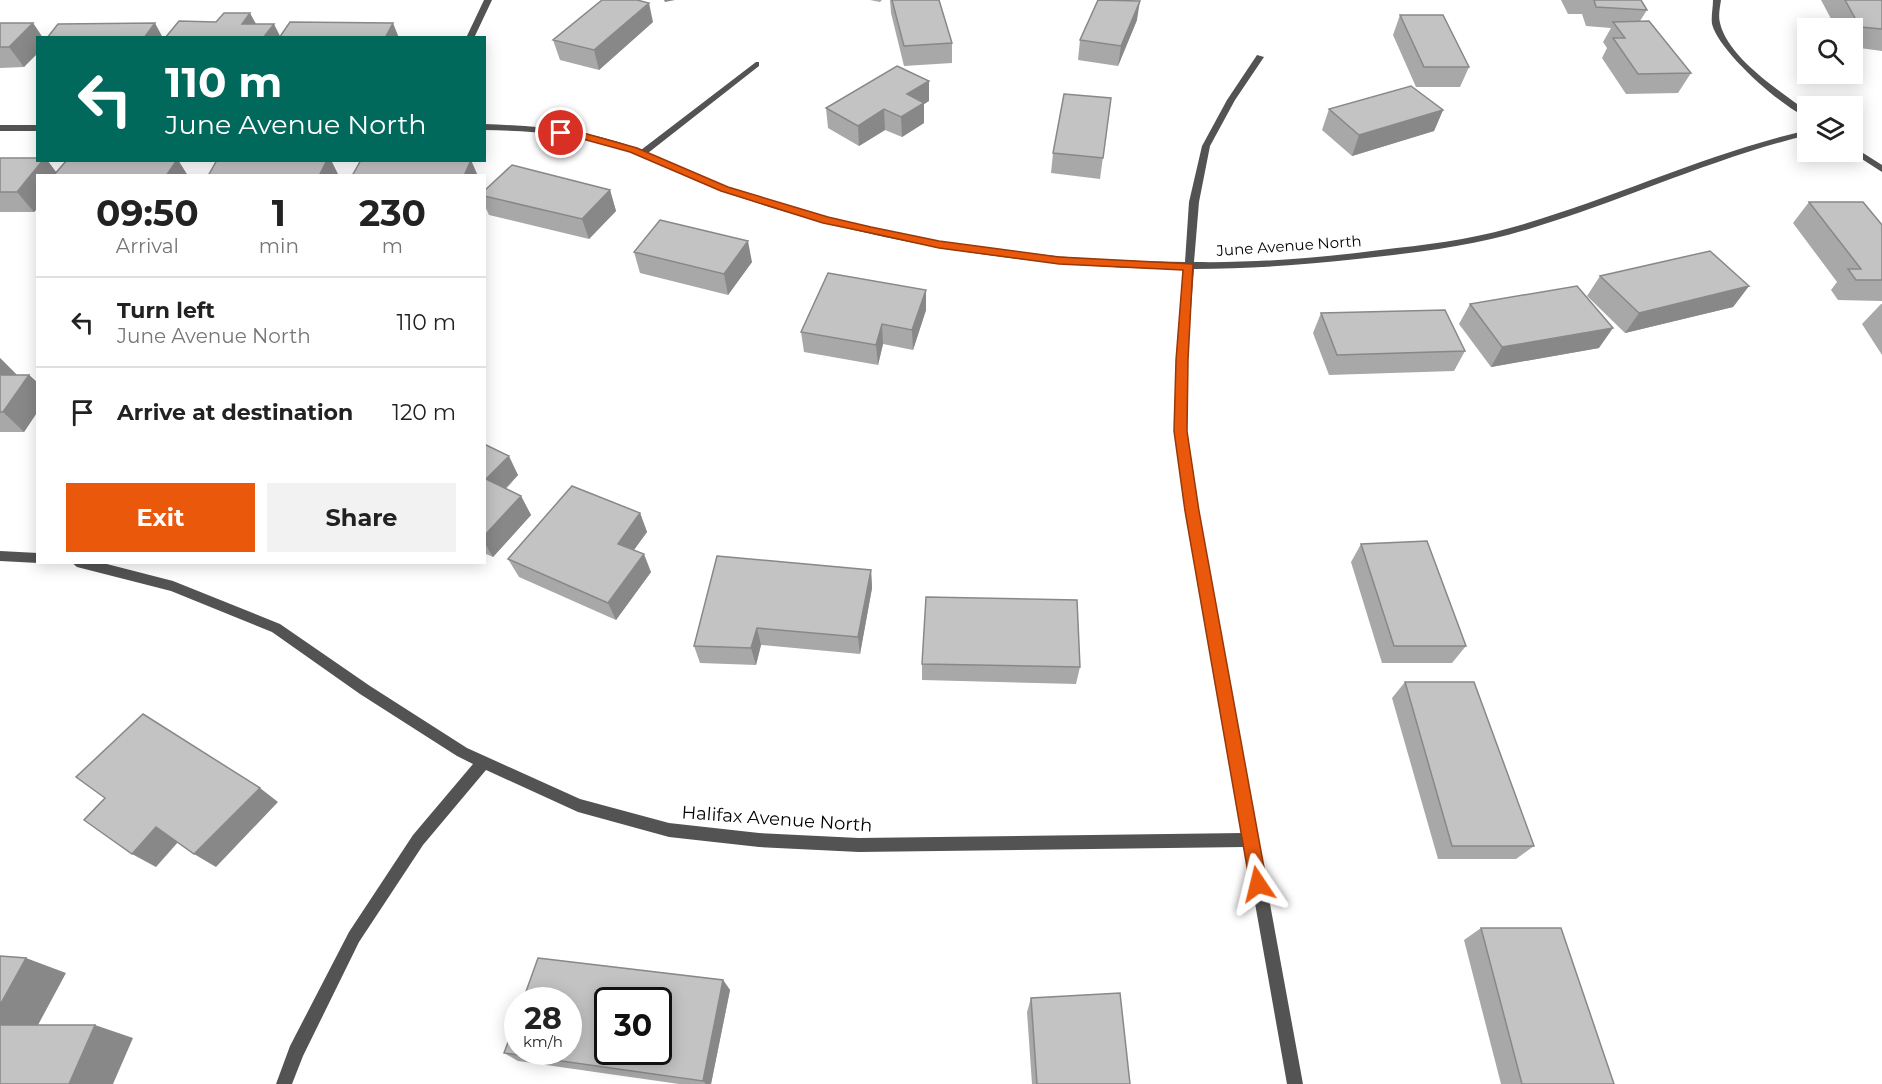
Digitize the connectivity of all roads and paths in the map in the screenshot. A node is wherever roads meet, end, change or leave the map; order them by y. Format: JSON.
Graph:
{"nodes":[{"id":1,"x":488,"y":0,"type":"edge"},
{"id":2,"x":1718,"y":0,"type":"edge"},
{"id":3,"x":471,"y":36,"type":"edge"},
{"id":4,"x":1260,"y":57,"type":"dead end"},
{"id":5,"x":756,"y":64,"type":"dead end"},
{"id":6,"x":1797,"y":108,"type":"edge"},
{"id":7,"x":486,"y":127,"type":"edge"},
{"id":8,"x":0,"y":128,"type":"edge"},
{"id":9,"x":36,"y":128,"type":"edge"},
{"id":10,"x":1797,"y":135,"type":"edge"},
{"id":11,"x":641,"y":154,"type":"junction"},
{"id":12,"x":1863,"y":156,"type":"edge"},
{"id":13,"x":1882,"y":169,"type":"edge"},
{"id":14,"x":1189,"y":267,"type":"junction"},
{"id":15,"x":0,"y":556,"type":"edge"},
{"id":16,"x":36,"y":558,"type":"edge"},
{"id":17,"x":85,"y":564,"type":"edge"},
{"id":18,"x":484,"y":761,"type":"junction"},
{"id":19,"x":1250,"y":840,"type":"junction"},
{"id":20,"x":284,"y":1084,"type":"edge"},
{"id":21,"x":1295,"y":1084,"type":"edge"}],
"edges":[{"from":1,"to":3,"type":"street"},
{"from":2,"to":6,"type":"street"},
{"from":4,"to":14,"type":"street"},
{"from":5,"to":11,"type":"street"},
{"from":7,"to":11,"type":"street","name":"June Avenue North"},
{"from":8,"to":9,"type":"street"},
{"from":10,"to":14,"type":"street","name":"June Avenue North"},
{"from":11,"to":14,"type":"street","name":"June Avenue North"},
{"from":12,"to":13,"type":"street"},
{"from":14,"to":19,"type":"street"},
{"from":15,"to":16,"type":"street"},
{"from":17,"to":18,"type":"street","name":"Halifax Avenue North"},
{"from":18,"to":19,"type":"street","name":"Halifax Avenue North"},
{"from":18,"to":20,"type":"street"},
{"from":19,"to":21,"type":"street"}]}
